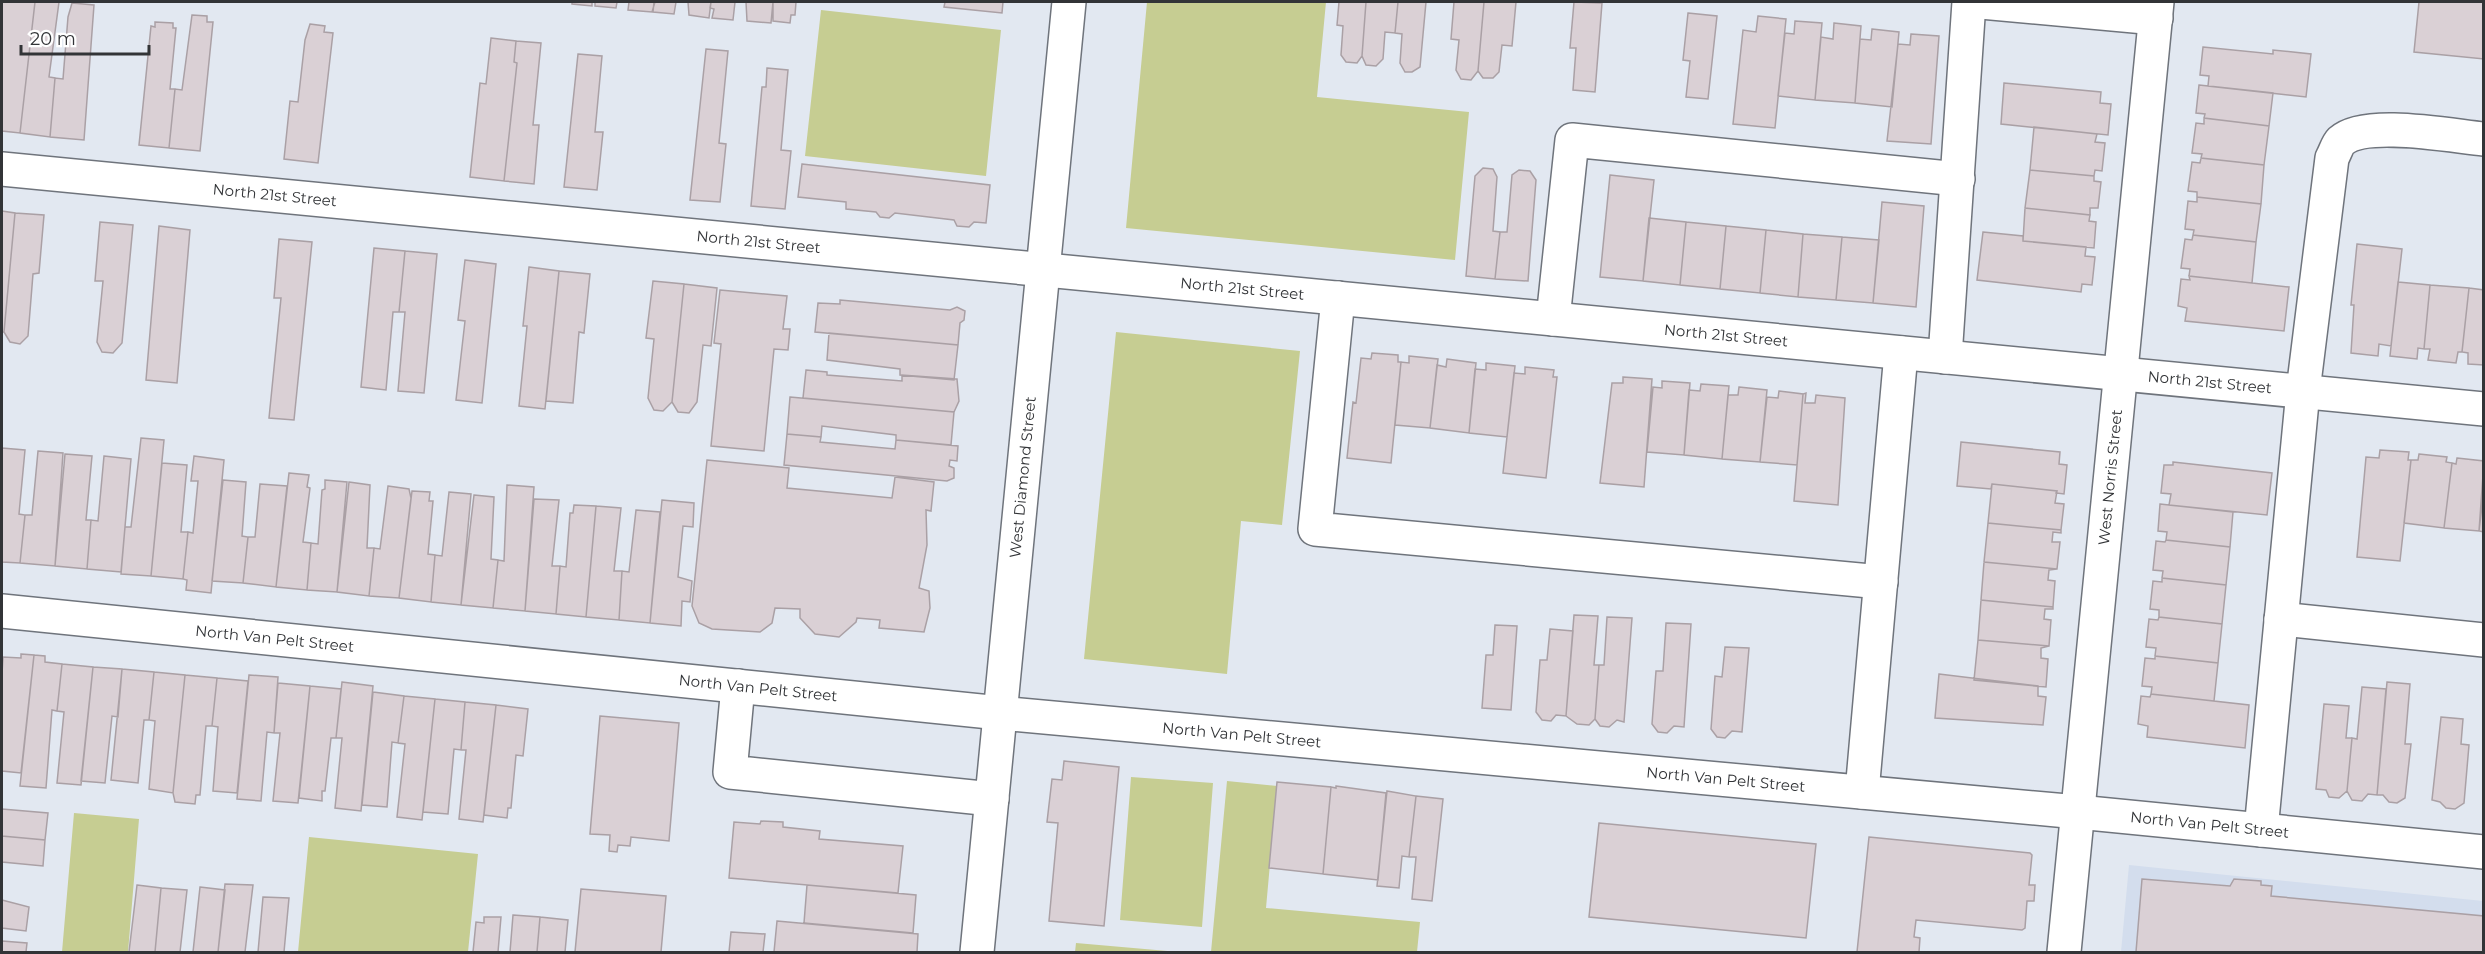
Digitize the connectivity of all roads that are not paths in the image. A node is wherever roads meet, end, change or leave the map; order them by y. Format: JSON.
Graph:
{"nodes":[{"id":1,"x":1068,"y":2,"type":"edge"},
{"id":2,"x":1969,"y":2,"type":"edge"},
{"id":3,"x":1982,"y":2,"type":"edge"},
{"id":4,"x":2156,"y":10,"type":"edge"},
{"id":5,"x":2484,"y":140,"type":"edge"},
{"id":6,"x":2,"y":169,"type":"edge"},
{"id":7,"x":1958,"y":179,"type":"junction"},
{"id":8,"x":1043,"y":270,"type":"junction"},
{"id":9,"x":1338,"y":298,"type":"junction"},
{"id":10,"x":1553,"y":319,"type":"junction"},
{"id":11,"x":1901,"y":352,"type":"junction"},
{"id":12,"x":1945,"y":357,"type":"junction"},
{"id":13,"x":2120,"y":374,"type":"junction"},
{"id":14,"x":2303,"y":391,"type":"junction"},
{"id":15,"x":2484,"y":409,"type":"edge"},
{"id":16,"x":1881,"y":582,"type":"junction"},
{"id":17,"x":2,"y":611,"type":"edge"},
{"id":18,"x":2281,"y":619,"type":"junction"},
{"id":19,"x":2484,"y":640,"type":"edge"},
{"id":20,"x":738,"y":686,"type":"junction"},
{"id":21,"x":1000,"y":713,"type":"junction"},
{"id":22,"x":1862,"y":792,"type":"junction"},
{"id":23,"x":992,"y":799,"type":"junction"},
{"id":24,"x":2078,"y":812,"type":"junction"},
{"id":25,"x":2260,"y":830,"type":"junction"},
{"id":26,"x":2484,"y":852,"type":"edge"},
{"id":27,"x":976,"y":952,"type":"edge"},
{"id":28,"x":2064,"y":952,"type":"edge"}],
"edges":[{"from":1,"to":8,"type":"street","name":"West Diamond Street"},
{"from":2,"to":7,"type":"street"},
{"from":3,"to":4,"type":"street"},
{"from":4,"to":13,"type":"street","name":"West Norris Street"},
{"from":5,"to":14,"type":"street"},
{"from":6,"to":8,"type":"street","name":"North 21st Street"},
{"from":7,"to":10,"type":"street"},
{"from":7,"to":12,"type":"street"},
{"from":8,"to":9,"type":"street","name":"North 21st Street"},
{"from":8,"to":21,"type":"street","name":"West Diamond Street"},
{"from":9,"to":10,"type":"street","name":"North 21st Street"},
{"from":9,"to":16,"type":"street"},
{"from":10,"to":11,"type":"street","name":"North 21st Street"},
{"from":11,"to":12,"type":"street","name":"North 21st Street"},
{"from":11,"to":16,"type":"street"},
{"from":12,"to":13,"type":"street","name":"North 21st Street"},
{"from":13,"to":14,"type":"street","name":"North 21st Street"},
{"from":13,"to":24,"type":"street","name":"West Norris Street"},
{"from":14,"to":15,"type":"street","name":"North 21st Street"},
{"from":14,"to":18,"type":"street"},
{"from":16,"to":22,"type":"street"},
{"from":17,"to":20,"type":"street","name":"North Van Pelt Street"},
{"from":18,"to":19,"type":"street"},
{"from":18,"to":25,"type":"street"},
{"from":20,"to":21,"type":"street","name":"North Van Pelt Street"},
{"from":20,"to":23,"type":"street"},
{"from":21,"to":22,"type":"street","name":"North Van Pelt Street"},
{"from":21,"to":23,"type":"street","name":"West Diamond Street"},
{"from":22,"to":24,"type":"street","name":"North Van Pelt Street"},
{"from":23,"to":27,"type":"street","name":"West Diamond Street"},
{"from":24,"to":25,"type":"street","name":"North Van Pelt Street"},
{"from":24,"to":28,"type":"street","name":"West Norris Street"},
{"from":25,"to":26,"type":"street","name":"North Van Pelt Street"}]}
